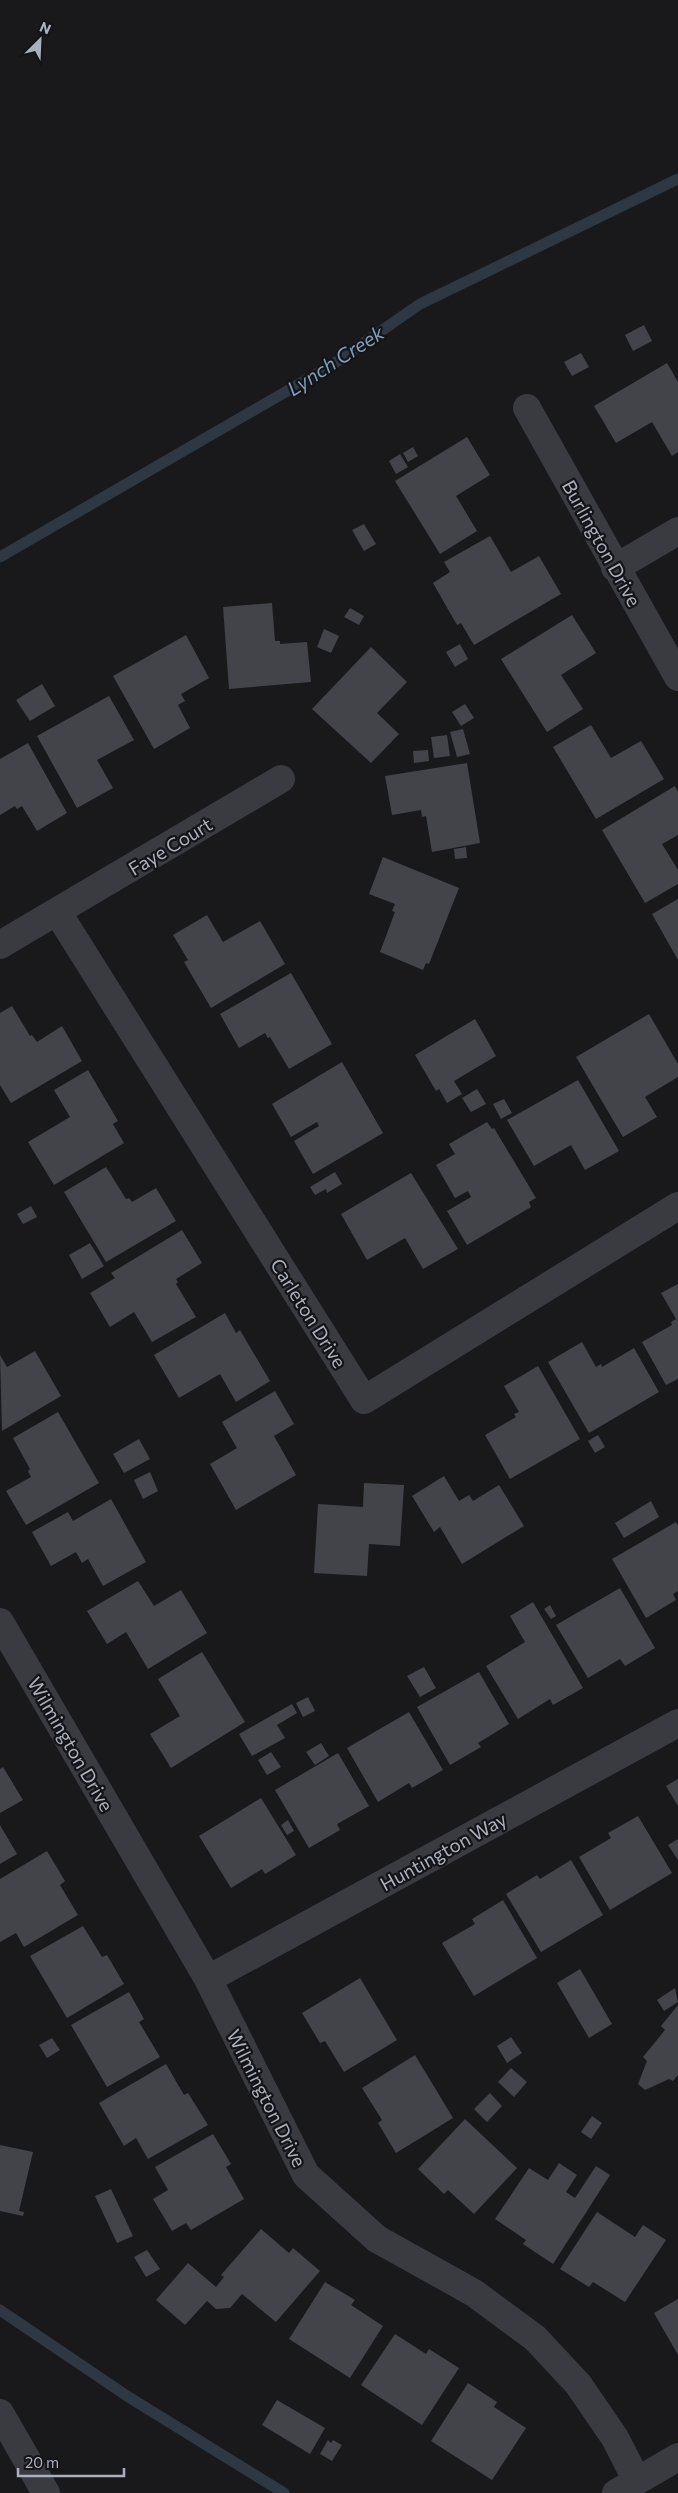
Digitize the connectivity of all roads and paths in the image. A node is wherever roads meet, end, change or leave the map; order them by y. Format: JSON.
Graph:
{"nodes":[{"id":1,"x":527,"y":408,"type":"dead end"},
{"id":2,"x":678,"y":531,"type":"edge"},
{"id":3,"x":615,"y":568,"type":"junction"},
{"id":4,"x":678,"y":677,"type":"edge"},
{"id":5,"x":281,"y":779,"type":"dead end"},
{"id":6,"x":58,"y":913,"type":"junction"},
{"id":7,"x":0,"y":945,"type":"edge"},
{"id":8,"x":678,"y":1206,"type":"edge"},
{"id":9,"x":0,"y":1622,"type":"edge"},
{"id":10,"x":678,"y":1722,"type":"edge"},
{"id":11,"x":208,"y":1979,"type":"junction"},
{"id":12,"x":0,"y":2412,"type":"edge"},
{"id":13,"x":678,"y":2457,"type":"edge"},
{"id":14,"x":627,"y":2487,"type":"edge"},
{"id":15,"x":46,"y":2493,"type":"edge"}],
"edges":[{"from":1,"to":3,"type":"street","name":"Burlington Drive"},
{"from":2,"to":3,"type":"street"},
{"from":3,"to":4,"type":"street","name":"Burlington Drive"},
{"from":5,"to":6,"type":"street","name":"Faye Court"},
{"from":6,"to":7,"type":"street","name":"Faye Court"},
{"from":6,"to":8,"type":"street","name":"Carleton Drive"},
{"from":9,"to":11,"type":"street","name":"Wilmington Drive"},
{"from":10,"to":11,"type":"street","name":"Huntington Way"},
{"from":11,"to":14,"type":"street","name":"Wilmington Drive"},
{"from":12,"to":15,"type":"street"},
{"from":13,"to":14,"type":"street"}]}
